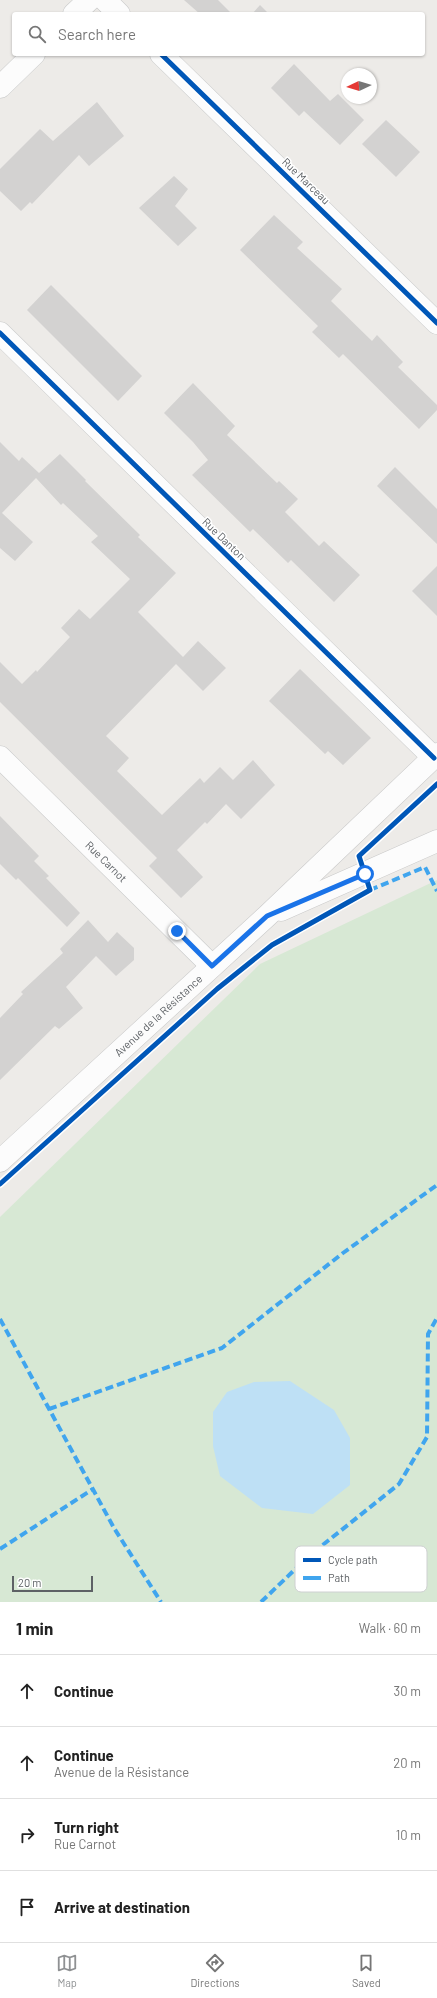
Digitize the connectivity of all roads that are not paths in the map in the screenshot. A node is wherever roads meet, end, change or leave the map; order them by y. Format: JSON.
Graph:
{"nodes":[{"id":1,"x":89,"y":0,"type":"edge"},
{"id":2,"x":105,"y":0,"type":"edge"},
{"id":3,"x":76,"y":12,"type":"edge"},
{"id":4,"x":117,"y":12,"type":"edge"},
{"id":5,"x":163,"y":56,"type":"edge"},
{"id":6,"x":30,"y":58,"type":"edge"},
{"id":7,"x":0,"y":87,"type":"edge"},
{"id":8,"x":437,"y":323,"type":"edge"},
{"id":9,"x":0,"y":334,"type":"edge"},
{"id":10,"x":435,"y":756,"type":"edge"},
{"id":11,"x":0,"y":757,"type":"edge"},
{"id":12,"x":437,"y":841,"type":"edge"},
{"id":13,"x":267,"y":916,"type":"junction"},
{"id":14,"x":212,"y":966,"type":"junction"},
{"id":15,"x":0,"y":1161,"type":"edge"}],
"edges":[{"from":1,"to":3,"type":"street"},
{"from":2,"to":4,"type":"street"},
{"from":5,"to":8,"type":"street","name":"Rue Marceau"},
{"from":6,"to":7,"type":"street"},
{"from":9,"to":10,"type":"street","name":"Rue Danton"},
{"from":10,"to":13,"type":"street","name":"Avenue de la Résistance"},
{"from":11,"to":14,"type":"street","name":"Rue Carnot"},
{"from":12,"to":13,"type":"street"},
{"from":13,"to":14,"type":"street","name":"Avenue de la Résistance"},
{"from":14,"to":15,"type":"street","name":"Avenue de la Résistance"}]}
